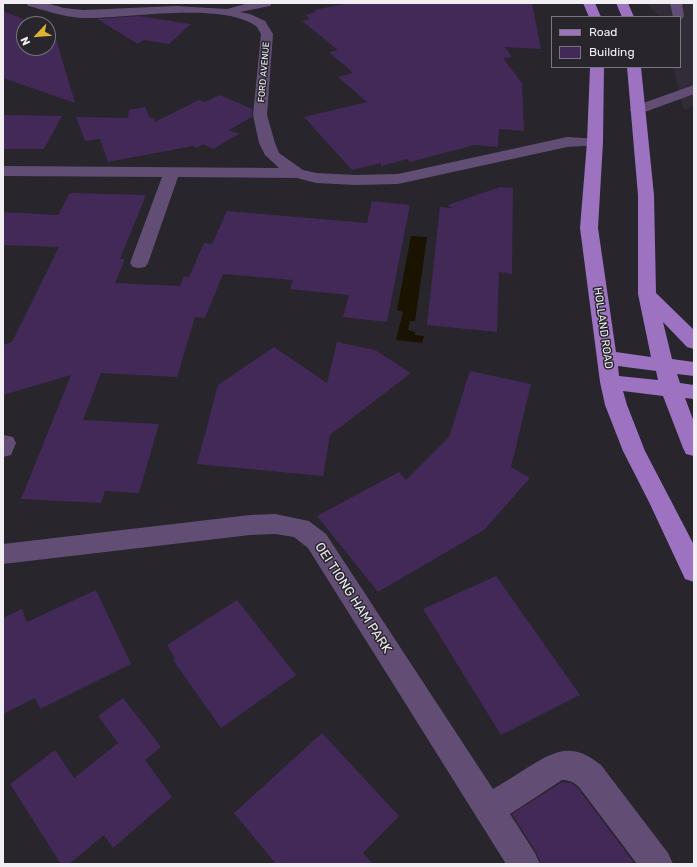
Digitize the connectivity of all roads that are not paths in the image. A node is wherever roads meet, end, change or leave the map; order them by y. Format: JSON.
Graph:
{"nodes":[{"id":1,"x":32,"y":3,"type":"edge"},
{"id":2,"x":266,"y":3,"type":"edge"},
{"id":3,"x":589,"y":3,"type":"edge"},
{"id":4,"x":622,"y":3,"type":"edge"},
{"id":5,"x":676,"y":3,"type":"edge"},
{"id":6,"x":232,"y":10,"type":"junction"},
{"id":7,"x":595,"y":16,"type":"edge"},
{"id":8,"x":628,"y":16,"type":"edge"},
{"id":9,"x":678,"y":16,"type":"dead end"},
{"id":10,"x":597,"y":68,"type":"edge"},
{"id":11,"x":634,"y":68,"type":"edge"},
{"id":12,"x":694,"y":89,"type":"edge"},
{"id":13,"x":637,"y":110,"type":"junction"},
{"id":14,"x":595,"y":142,"type":"junction"},
{"id":15,"x":3,"y":171,"type":"edge"},
{"id":16,"x":172,"y":172,"type":"junction"},
{"id":17,"x":297,"y":173,"type":"junction"},
{"id":18,"x":139,"y":263,"type":"dead end"},
{"id":19,"x":647,"y":294,"type":"junction"},
{"id":20,"x":694,"y":342,"type":"edge"},
{"id":21,"x":606,"y":358,"type":"junction"},
{"id":22,"x":664,"y":364,"type":"junction"},
{"id":23,"x":694,"y":369,"type":"edge"},
{"id":24,"x":610,"y":382,"type":"junction"},
{"id":25,"x":672,"y":390,"type":"junction"},
{"id":26,"x":694,"y":392,"type":"edge"},
{"id":27,"x":694,"y":448,"type":"edge"},
{"id":28,"x":3,"y":554,"type":"edge"},
{"id":29,"x":694,"y":571,"type":"edge"},
{"id":30,"x":489,"y":809,"type":"junction"},
{"id":31,"x":524,"y":864,"type":"edge"},
{"id":32,"x":657,"y":864,"type":"edge"}],
"edges":[{"from":1,"to":6,"type":"street","name":"FORD AVENUE"},
{"from":2,"to":6,"type":"street"},
{"from":3,"to":7,"type":"main road"},
{"from":4,"to":8,"type":"main road"},
{"from":5,"to":9,"type":"street"},
{"from":6,"to":17,"type":"street","name":"FORD AVENUE"},
{"from":10,"to":14,"type":"main road","name":"HOLLAND ROAD"},
{"from":11,"to":13,"type":"main road"},
{"from":12,"to":13,"type":"street"},
{"from":13,"to":19,"type":"main road"},
{"from":14,"to":17,"type":"street","name":"FORD AVENUE"},
{"from":14,"to":21,"type":"main road","name":"HOLLAND ROAD"},
{"from":15,"to":16,"type":"street","name":"FORD AVENUE"},
{"from":16,"to":17,"type":"street","name":"FORD AVENUE"},
{"from":16,"to":18,"type":"street"},
{"from":19,"to":20,"type":"main road"},
{"from":19,"to":22,"type":"main road"},
{"from":21,"to":22,"type":"main road"},
{"from":21,"to":24,"type":"main road","name":"HOLLAND ROAD"},
{"from":22,"to":23,"type":"main road"},
{"from":22,"to":25,"type":"main road"},
{"from":24,"to":25,"type":"main road"},
{"from":24,"to":29,"type":"main road","name":"HOLLAND ROAD"},
{"from":25,"to":26,"type":"main road"},
{"from":25,"to":27,"type":"main road"},
{"from":28,"to":30,"type":"street","name":"OEI TIONG HAM PARK"},
{"from":30,"to":31,"type":"street","name":"OEI TIONG HAM PARK"},
{"from":30,"to":32,"type":"street"}]}
